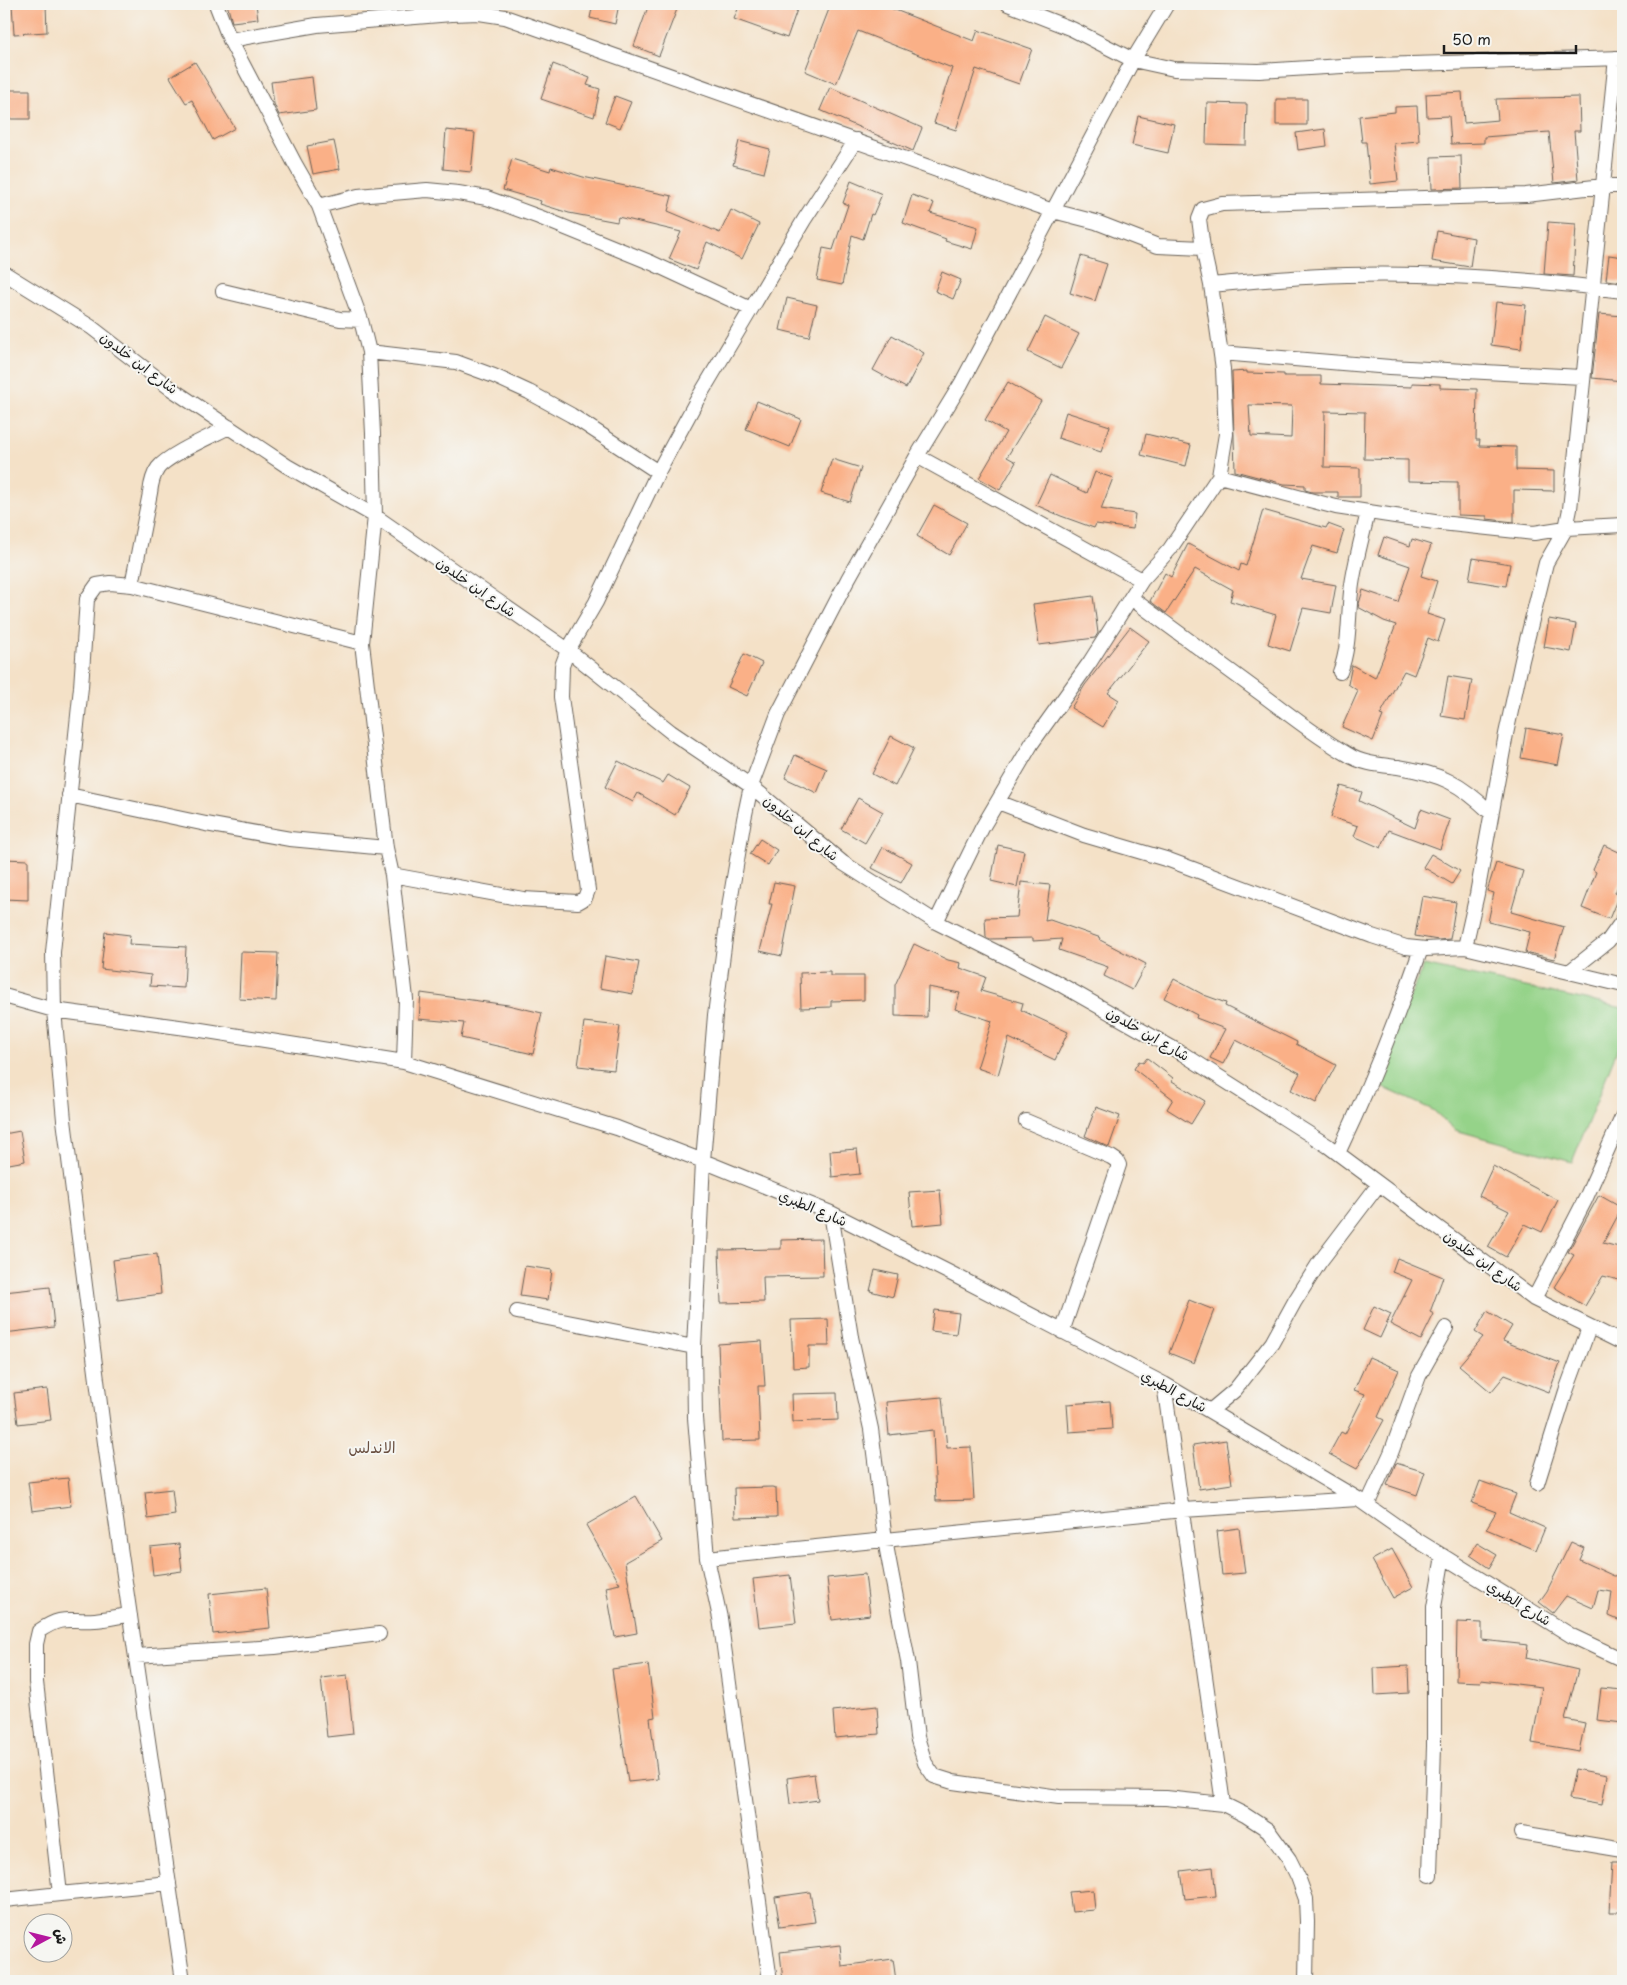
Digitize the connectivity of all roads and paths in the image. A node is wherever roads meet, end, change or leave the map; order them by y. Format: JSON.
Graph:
{"nodes":[{"id":1,"x":216,"y":4,"type":"edge"},
{"id":2,"x":1008,"y":4,"type":"edge"},
{"id":3,"x":1167,"y":4,"type":"edge"},
{"id":4,"x":230,"y":40,"type":"junction"},
{"id":5,"x":1620,"y":58,"type":"edge"},
{"id":6,"x":1133,"y":60,"type":"junction"},
{"id":7,"x":856,"y":140,"type":"junction"},
{"id":8,"x":1604,"y":186,"type":"junction"},
{"id":9,"x":1623,"y":186,"type":"edge"},
{"id":10,"x":319,"y":206,"type":"junction"},
{"id":11,"x":1053,"y":211,"type":"junction"},
{"id":12,"x":1203,"y":248,"type":"junction"},
{"id":13,"x":4,"y":273,"type":"edge"},
{"id":14,"x":1210,"y":285,"type":"junction"},
{"id":15,"x":1592,"y":287,"type":"junction"},
{"id":16,"x":223,"y":291,"type":"dead end"},
{"id":17,"x":1623,"y":291,"type":"edge"},
{"id":18,"x":751,"y":309,"type":"junction"},
{"id":19,"x":361,"y":320,"type":"junction"},
{"id":20,"x":369,"y":352,"type":"junction"},
{"id":21,"x":1221,"y":353,"type":"junction"},
{"id":22,"x":1582,"y":377,"type":"junction"},
{"id":23,"x":229,"y":427,"type":"junction"},
{"id":24,"x":917,"y":456,"type":"junction"},
{"id":25,"x":658,"y":472,"type":"junction"},
{"id":26,"x":1219,"y":476,"type":"junction"},
{"id":27,"x":1368,"y":512,"type":"junction"},
{"id":28,"x":375,"y":516,"type":"junction"},
{"id":29,"x":1623,"y":525,"type":"edge"},
{"id":30,"x":1566,"y":528,"type":"junction"},
{"id":31,"x":1142,"y":580,"type":"junction"},
{"id":32,"x":132,"y":585,"type":"junction"},
{"id":33,"x":1131,"y":598,"type":"junction"},
{"id":34,"x":362,"y":643,"type":"junction"},
{"id":35,"x":568,"y":650,"type":"junction"},
{"id":36,"x":1340,"y":672,"type":"dead end"},
{"id":37,"x":751,"y":786,"type":"junction"},
{"id":38,"x":69,"y":795,"type":"junction"},
{"id":39,"x":998,"y":802,"type":"junction"},
{"id":40,"x":1491,"y":813,"type":"junction"},
{"id":41,"x":386,"y":848,"type":"junction"},
{"id":42,"x":392,"y":874,"type":"junction"},
{"id":43,"x":1623,"y":921,"type":"edge"},
{"id":44,"x":936,"y":922,"type":"junction"},
{"id":45,"x":1466,"y":947,"type":"junction"},
{"id":46,"x":1421,"y":948,"type":"junction"},
{"id":47,"x":1569,"y":972,"type":"junction"},
{"id":48,"x":1623,"y":985,"type":"edge"},
{"id":49,"x":4,"y":996,"type":"edge"},
{"id":50,"x":54,"y":1010,"type":"junction"},
{"id":51,"x":404,"y":1062,"type":"junction"},
{"id":52,"x":1623,"y":1114,"type":"edge"},
{"id":53,"x":1026,"y":1121,"type":"dead end"},
{"id":54,"x":1338,"y":1153,"type":"junction"},
{"id":55,"x":703,"y":1161,"type":"junction"},
{"id":56,"x":1379,"y":1184,"type":"junction"},
{"id":57,"x":831,"y":1213,"type":"junction"},
{"id":58,"x":1534,"y":1299,"type":"junction"},
{"id":59,"x":516,"y":1312,"type":"dead end"},
{"id":60,"x":1446,"y":1328,"type":"dead end"},
{"id":61,"x":1589,"y":1328,"type":"junction"},
{"id":62,"x":1062,"y":1332,"type":"junction"},
{"id":63,"x":1623,"y":1343,"type":"edge"},
{"id":64,"x":694,"y":1347,"type":"junction"},
{"id":65,"x":1164,"y":1384,"type":"junction"},
{"id":66,"x":1210,"y":1411,"type":"junction"},
{"id":67,"x":1537,"y":1484,"type":"dead end"},
{"id":68,"x":1362,"y":1502,"type":"junction"},
{"id":69,"x":1183,"y":1510,"type":"junction"},
{"id":70,"x":885,"y":1540,"type":"junction"},
{"id":71,"x":1443,"y":1556,"type":"junction"},
{"id":72,"x":707,"y":1558,"type":"junction"},
{"id":73,"x":130,"y":1615,"type":"junction"},
{"id":74,"x":379,"y":1634,"type":"dead end"},
{"id":75,"x":136,"y":1656,"type":"junction"},
{"id":76,"x":1623,"y":1660,"type":"edge"},
{"id":77,"x":1224,"y":1804,"type":"junction"},
{"id":78,"x":1521,"y":1833,"type":"dead end"},
{"id":79,"x":1623,"y":1850,"type":"edge"},
{"id":80,"x":1430,"y":1875,"type":"dead end"},
{"id":81,"x":169,"y":1883,"type":"junction"},
{"id":82,"x":60,"y":1894,"type":"junction"},
{"id":83,"x":4,"y":1900,"type":"edge"},
{"id":84,"x":183,"y":1981,"type":"edge"},
{"id":85,"x":770,"y":1981,"type":"edge"},
{"id":86,"x":1306,"y":1981,"type":"edge"}],
"edges":[{"from":1,"to":4,"type":"street"},
{"from":2,"to":6,"type":"street"},
{"from":3,"to":6,"type":"street"},
{"from":4,"to":7,"type":"street"},
{"from":4,"to":10,"type":"street"},
{"from":5,"to":6,"type":"street"},
{"from":5,"to":8,"type":"street"},
{"from":6,"to":11,"type":"street"},
{"from":7,"to":11,"type":"street"},
{"from":7,"to":18,"type":"street"},
{"from":8,"to":9,"type":"street"},
{"from":8,"to":12,"type":"street"},
{"from":8,"to":15,"type":"street"},
{"from":10,"to":18,"type":"street"},
{"from":10,"to":19,"type":"street"},
{"from":11,"to":12,"type":"street"},
{"from":11,"to":24,"type":"street"},
{"from":12,"to":14,"type":"street"},
{"from":13,"to":23,"type":"street","name":"شارع ابن خلدون"},
{"from":14,"to":15,"type":"street"},
{"from":14,"to":21,"type":"street"},
{"from":15,"to":17,"type":"street"},
{"from":15,"to":22,"type":"street"},
{"from":16,"to":19,"type":"street"},
{"from":18,"to":25,"type":"street"},
{"from":19,"to":20,"type":"street"},
{"from":20,"to":25,"type":"street"},
{"from":20,"to":28,"type":"street"},
{"from":21,"to":22,"type":"street"},
{"from":21,"to":26,"type":"street"},
{"from":22,"to":30,"type":"street"},
{"from":23,"to":28,"type":"street","name":"شارع ابن خلدون"},
{"from":23,"to":32,"type":"street"},
{"from":24,"to":31,"type":"street"},
{"from":24,"to":37,"type":"street"},
{"from":25,"to":35,"type":"street"},
{"from":26,"to":27,"type":"street"},
{"from":26,"to":31,"type":"street"},
{"from":27,"to":30,"type":"street"},
{"from":27,"to":36,"type":"street"},
{"from":28,"to":34,"type":"street"},
{"from":28,"to":35,"type":"street","name":"شارع ابن خلدون"},
{"from":29,"to":30,"type":"street"},
{"from":30,"to":40,"type":"street"},
{"from":31,"to":33,"type":"street"},
{"from":32,"to":34,"type":"street"},
{"from":32,"to":38,"type":"street"},
{"from":33,"to":39,"type":"street"},
{"from":33,"to":40,"type":"street"},
{"from":34,"to":41,"type":"street"},
{"from":35,"to":37,"type":"street","name":"شارع ابن خلدون"},
{"from":35,"to":42,"type":"street"},
{"from":37,"to":44,"type":"street","name":"شارع ابن خلدون"},
{"from":37,"to":55,"type":"street"},
{"from":38,"to":41,"type":"street"},
{"from":38,"to":50,"type":"street"},
{"from":39,"to":44,"type":"street"},
{"from":39,"to":46,"type":"street"},
{"from":40,"to":45,"type":"street"},
{"from":41,"to":42,"type":"street"},
{"from":42,"to":51,"type":"street"},
{"from":43,"to":47,"type":"street"},
{"from":44,"to":54,"type":"street","name":"شارع ابن خلدون"},
{"from":45,"to":46,"type":"street"},
{"from":45,"to":47,"type":"street"},
{"from":46,"to":54,"type":"street"},
{"from":47,"to":48,"type":"street"},
{"from":49,"to":50,"type":"street","name":"شارع الطبري"},
{"from":50,"to":51,"type":"street","name":"شارع الطبري"},
{"from":50,"to":73,"type":"street"},
{"from":51,"to":55,"type":"street","name":"شارع الطبري"},
{"from":52,"to":58,"type":"street"},
{"from":53,"to":62,"type":"street"},
{"from":54,"to":56,"type":"street","name":"شارع ابن خلدون"},
{"from":55,"to":57,"type":"street","name":"شارع الطبري"},
{"from":55,"to":64,"type":"street"},
{"from":56,"to":58,"type":"street","name":"شارع ابن خلدون"},
{"from":56,"to":66,"type":"street"},
{"from":57,"to":62,"type":"street","name":"شارع الطبري"},
{"from":57,"to":70,"type":"street"},
{"from":58,"to":61,"type":"street","name":"شارع ابن خلدون"},
{"from":59,"to":64,"type":"street"},
{"from":60,"to":68,"type":"street"},
{"from":61,"to":63,"type":"street","name":"شارع ابن خلدون"},
{"from":61,"to":67,"type":"street"},
{"from":62,"to":65,"type":"street","name":"شارع الطبري"},
{"from":64,"to":72,"type":"street"},
{"from":65,"to":66,"type":"street","name":"شارع الطبري"},
{"from":65,"to":69,"type":"street"},
{"from":66,"to":68,"type":"street","name":"شارع الطبري"},
{"from":68,"to":69,"type":"street"},
{"from":68,"to":71,"type":"street","name":"شارع الطبري"},
{"from":69,"to":70,"type":"street"},
{"from":69,"to":77,"type":"street"},
{"from":70,"to":72,"type":"street"},
{"from":70,"to":77,"type":"street"},
{"from":71,"to":76,"type":"street","name":"شارع الطبري"},
{"from":71,"to":80,"type":"street"},
{"from":72,"to":85,"type":"street"},
{"from":73,"to":75,"type":"street"},
{"from":73,"to":82,"type":"street"},
{"from":74,"to":75,"type":"street"},
{"from":75,"to":81,"type":"street"},
{"from":77,"to":86,"type":"street"},
{"from":78,"to":79,"type":"street"},
{"from":81,"to":82,"type":"street"},
{"from":81,"to":84,"type":"street"},
{"from":82,"to":83,"type":"street"}]}
